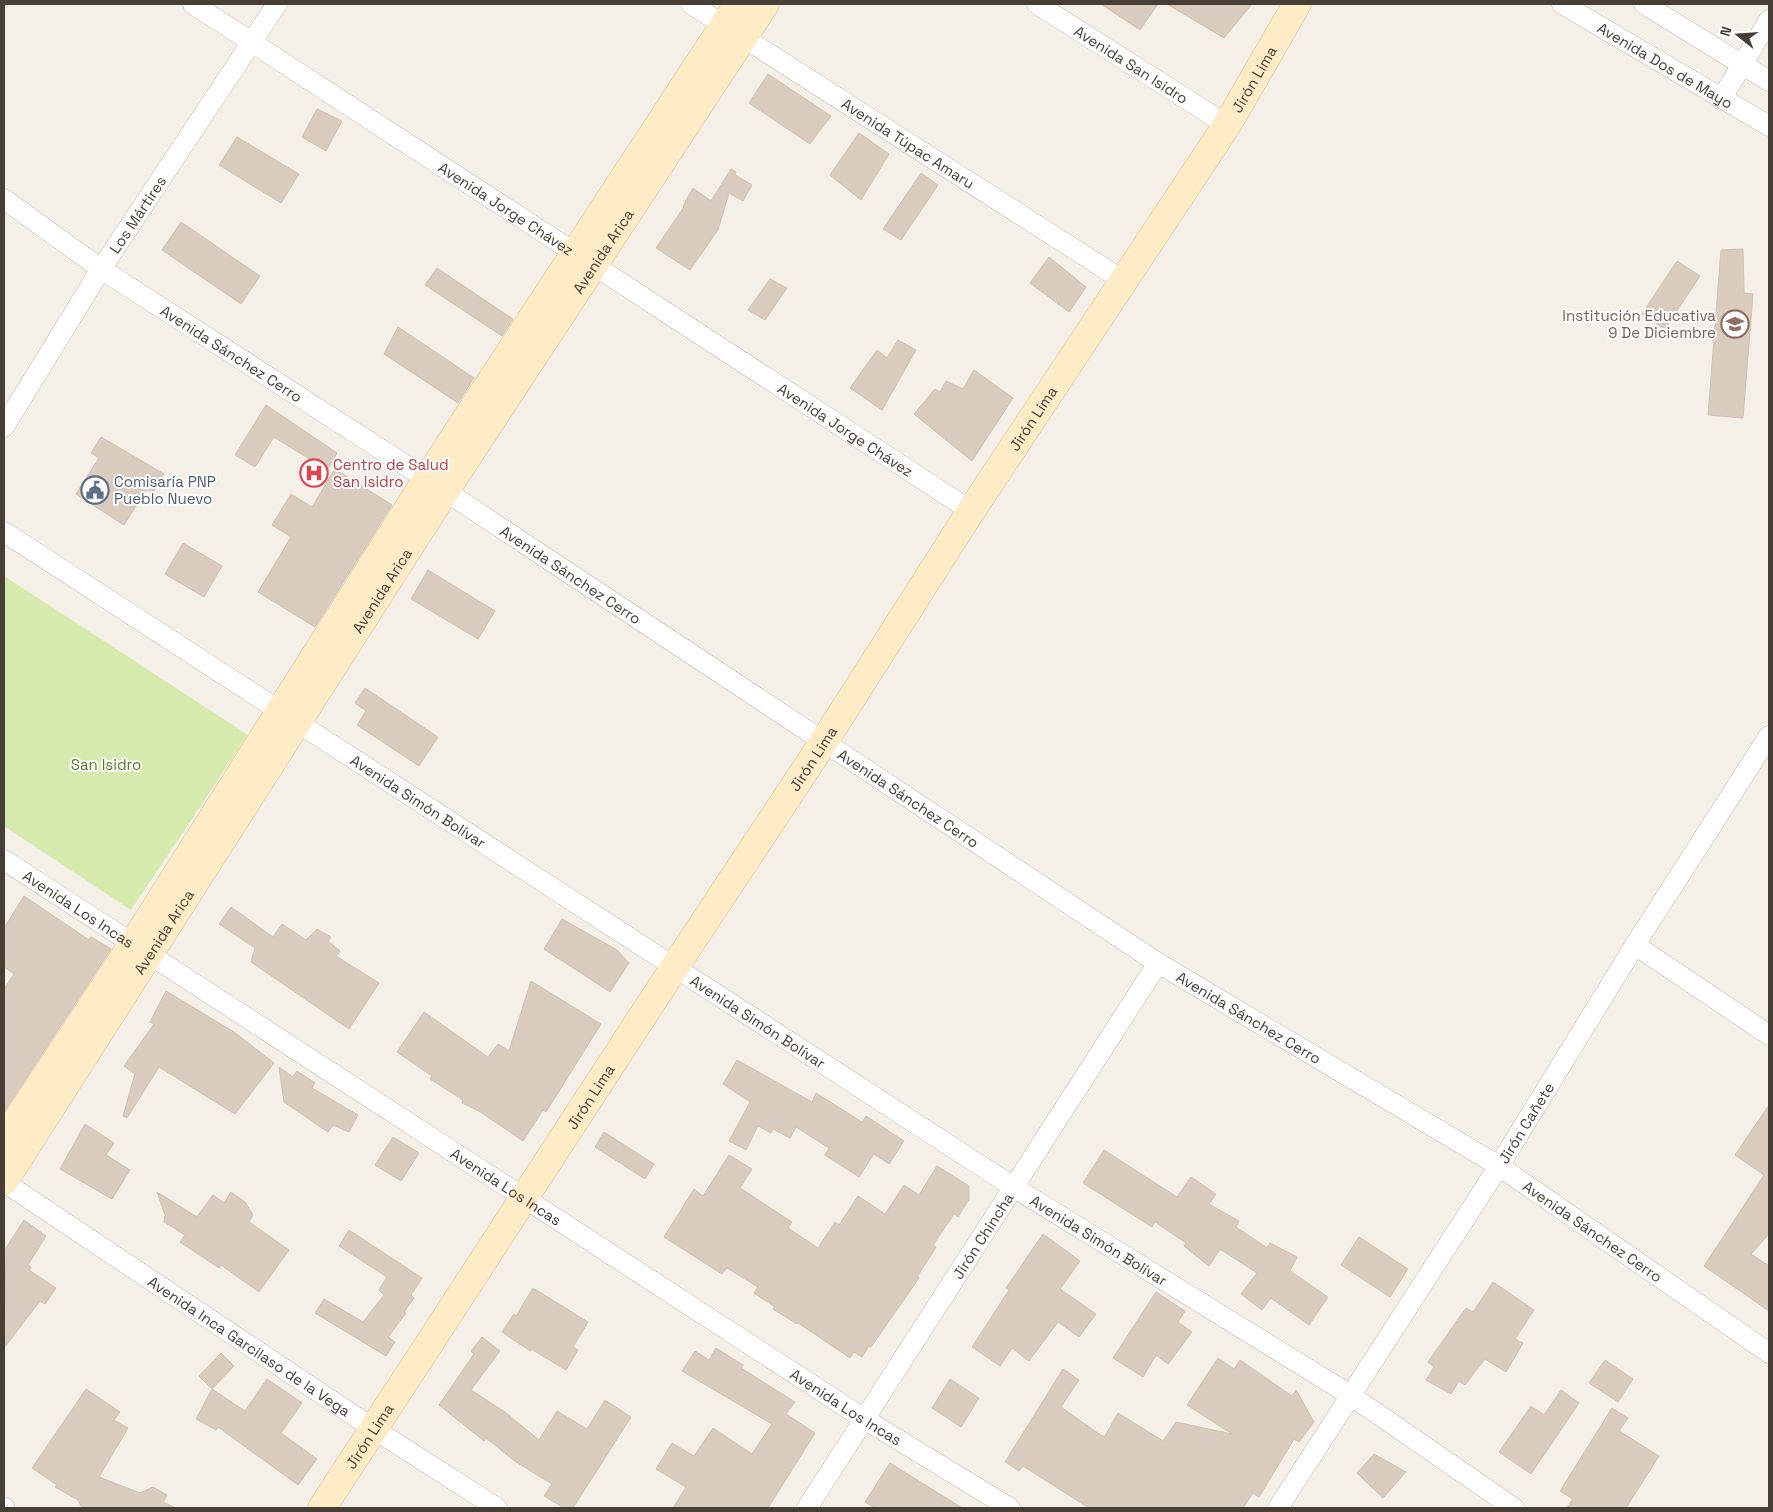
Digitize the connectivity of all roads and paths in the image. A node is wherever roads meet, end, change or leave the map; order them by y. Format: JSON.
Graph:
{"nodes":[{"id":1,"x":193,"y":4,"type":"edge"},
{"id":2,"x":276,"y":4,"type":"edge"},
{"id":3,"x":691,"y":4,"type":"edge"},
{"id":4,"x":764,"y":4,"type":"edge"},
{"id":5,"x":1037,"y":4,"type":"edge"},
{"id":6,"x":1297,"y":4,"type":"edge"},
{"id":7,"x":1562,"y":4,"type":"edge"},
{"id":8,"x":1644,"y":4,"type":"edge"},
{"id":9,"x":1769,"y":20,"type":"edge"},
{"id":10,"x":735,"y":22,"type":"edge"},
{"id":11,"x":252,"y":42,"type":"junction"},
{"id":12,"x":1742,"y":65,"type":"junction"},
{"id":13,"x":1769,"y":81,"type":"edge"},
{"id":14,"x":1722,"y":98,"type":"junction"},
{"id":15,"x":1227,"y":125,"type":"junction"},
{"id":16,"x":1769,"y":126,"type":"edge"},
{"id":17,"x":4,"y":199,"type":"edge"},
{"id":18,"x":584,"y":258,"type":"junction"},
{"id":19,"x":101,"y":270,"type":"junction"},
{"id":20,"x":1124,"y":281,"type":"junction"},
{"id":21,"x":4,"y":427,"type":"edge"},
{"id":22,"x":436,"y":485,"type":"junction"},
{"id":23,"x":971,"y":511,"type":"junction"},
{"id":24,"x":4,"y":532,"type":"edge"},
{"id":25,"x":288,"y":717,"type":"junction"},
{"id":26,"x":1769,"y":736,"type":"edge"},
{"id":27,"x":823,"y":743,"type":"junction"},
{"id":28,"x":4,"y":860,"type":"edge"},
{"id":29,"x":1635,"y":945,"type":"junction"},
{"id":30,"x":141,"y":949,"type":"junction"},
{"id":31,"x":1158,"y":963,"type":"junction"},
{"id":32,"x":674,"y":968,"type":"junction"},
{"id":33,"x":1769,"y":1035,"type":"edge"},
{"id":34,"x":4,"y":1140,"type":"edge"},
{"id":35,"x":1499,"y":1166,"type":"junction"},
{"id":36,"x":4,"y":1181,"type":"edge"},
{"id":37,"x":1015,"y":1188,"type":"junction"},
{"id":38,"x":524,"y":1198,"type":"junction"},
{"id":39,"x":1769,"y":1353,"type":"edge"},
{"id":40,"x":1350,"y":1395,"type":"junction"},
{"id":41,"x":866,"y":1420,"type":"junction"},
{"id":42,"x":374,"y":1429,"type":"junction"},
{"id":43,"x":322,"y":1508,"type":"edge"},
{"id":44,"x":498,"y":1508,"type":"edge"},
{"id":45,"x":807,"y":1508,"type":"edge"},
{"id":46,"x":1010,"y":1508,"type":"edge"},
{"id":47,"x":1278,"y":1508,"type":"edge"},
{"id":48,"x":1514,"y":1508,"type":"edge"}],
"edges":[{"from":1,"to":11,"type":"street","name":"Avenida Jorge Chávez"},
{"from":2,"to":11,"type":"street","name":"Los Mártires"},
{"from":3,"to":10,"type":"street","name":"Avenida Túpac Amaru"},
{"from":4,"to":10,"type":"street","name":"Avenida Arica"},
{"from":5,"to":15,"type":"street","name":"Avenida San Isidro"},
{"from":6,"to":15,"type":"street","name":"Jirón Lima"},
{"from":7,"to":14,"type":"street","name":"Avenida Dos de Mayo"},
{"from":8,"to":12,"type":"street"},
{"from":9,"to":12,"type":"street"},
{"from":10,"to":18,"type":"street","name":"Avenida Arica"},
{"from":10,"to":20,"type":"street","name":"Avenida Túpac Amaru"},
{"from":11,"to":18,"type":"street","name":"Avenida Jorge Chávez"},
{"from":11,"to":19,"type":"street","name":"Los Mártires"},
{"from":12,"to":13,"type":"street"},
{"from":12,"to":14,"type":"street"},
{"from":14,"to":16,"type":"street","name":"Avenida Dos de Mayo"},
{"from":15,"to":20,"type":"street","name":"Jirón Lima"},
{"from":17,"to":19,"type":"street","name":"Avenida Sánchez Cerro"},
{"from":18,"to":22,"type":"street","name":"Avenida Arica"},
{"from":18,"to":23,"type":"street","name":"Avenida Jorge Chávez"},
{"from":19,"to":21,"type":"street","name":"Los Mártires"},
{"from":19,"to":22,"type":"street","name":"Avenida Sánchez Cerro"},
{"from":20,"to":23,"type":"street","name":"Jirón Lima"},
{"from":22,"to":25,"type":"street","name":"Avenida Arica"},
{"from":22,"to":27,"type":"street","name":"Avenida Sánchez Cerro"},
{"from":23,"to":27,"type":"street","name":"Jirón Lima"},
{"from":24,"to":25,"type":"street","name":"Avenida Simón Bolívar"},
{"from":25,"to":30,"type":"street","name":"Avenida Arica"},
{"from":25,"to":32,"type":"street","name":"Avenida Simón Bolívar"},
{"from":26,"to":29,"type":"street","name":"Jirón Cañete"},
{"from":27,"to":31,"type":"street","name":"Avenida Sánchez Cerro"},
{"from":27,"to":32,"type":"street","name":"Jirón Lima"},
{"from":28,"to":30,"type":"street","name":"Avenida Los Incas"},
{"from":29,"to":33,"type":"street"},
{"from":29,"to":35,"type":"street","name":"Jirón Cañete"},
{"from":30,"to":34,"type":"street","name":"Avenida Arica"},
{"from":30,"to":36,"type":"street","name":"Avenida Arica"},
{"from":30,"to":38,"type":"street","name":"Avenida Los Incas"},
{"from":31,"to":35,"type":"street","name":"Avenida Sánchez Cerro"},
{"from":31,"to":37,"type":"street","name":"Jirón Chincha"},
{"from":32,"to":37,"type":"street","name":"Avenida Simón Bolívar"},
{"from":32,"to":38,"type":"street","name":"Jirón Lima"},
{"from":35,"to":39,"type":"street","name":"Avenida Sánchez Cerro"},
{"from":35,"to":40,"type":"street","name":"Jirón Cañete"},
{"from":36,"to":42,"type":"street","name":"Avenida Inca Garcilaso de la Vega"},
{"from":37,"to":40,"type":"street","name":"Avenida Simón Bolívar"},
{"from":37,"to":41,"type":"street","name":"Jirón Chincha"},
{"from":38,"to":41,"type":"street","name":"Avenida Los Incas"},
{"from":38,"to":42,"type":"street","name":"Jirón Lima"},
{"from":40,"to":47,"type":"street","name":"Jirón Cañete"},
{"from":40,"to":48,"type":"street","name":"Avenida Simón Bolívar"},
{"from":41,"to":45,"type":"street","name":"Jirón Chincha"},
{"from":41,"to":46,"type":"street","name":"Avenida Los Incas"},
{"from":42,"to":43,"type":"street","name":"Jirón Lima"},
{"from":42,"to":44,"type":"street","name":"Avenida Inca Garcilaso de la Vega"}]}
